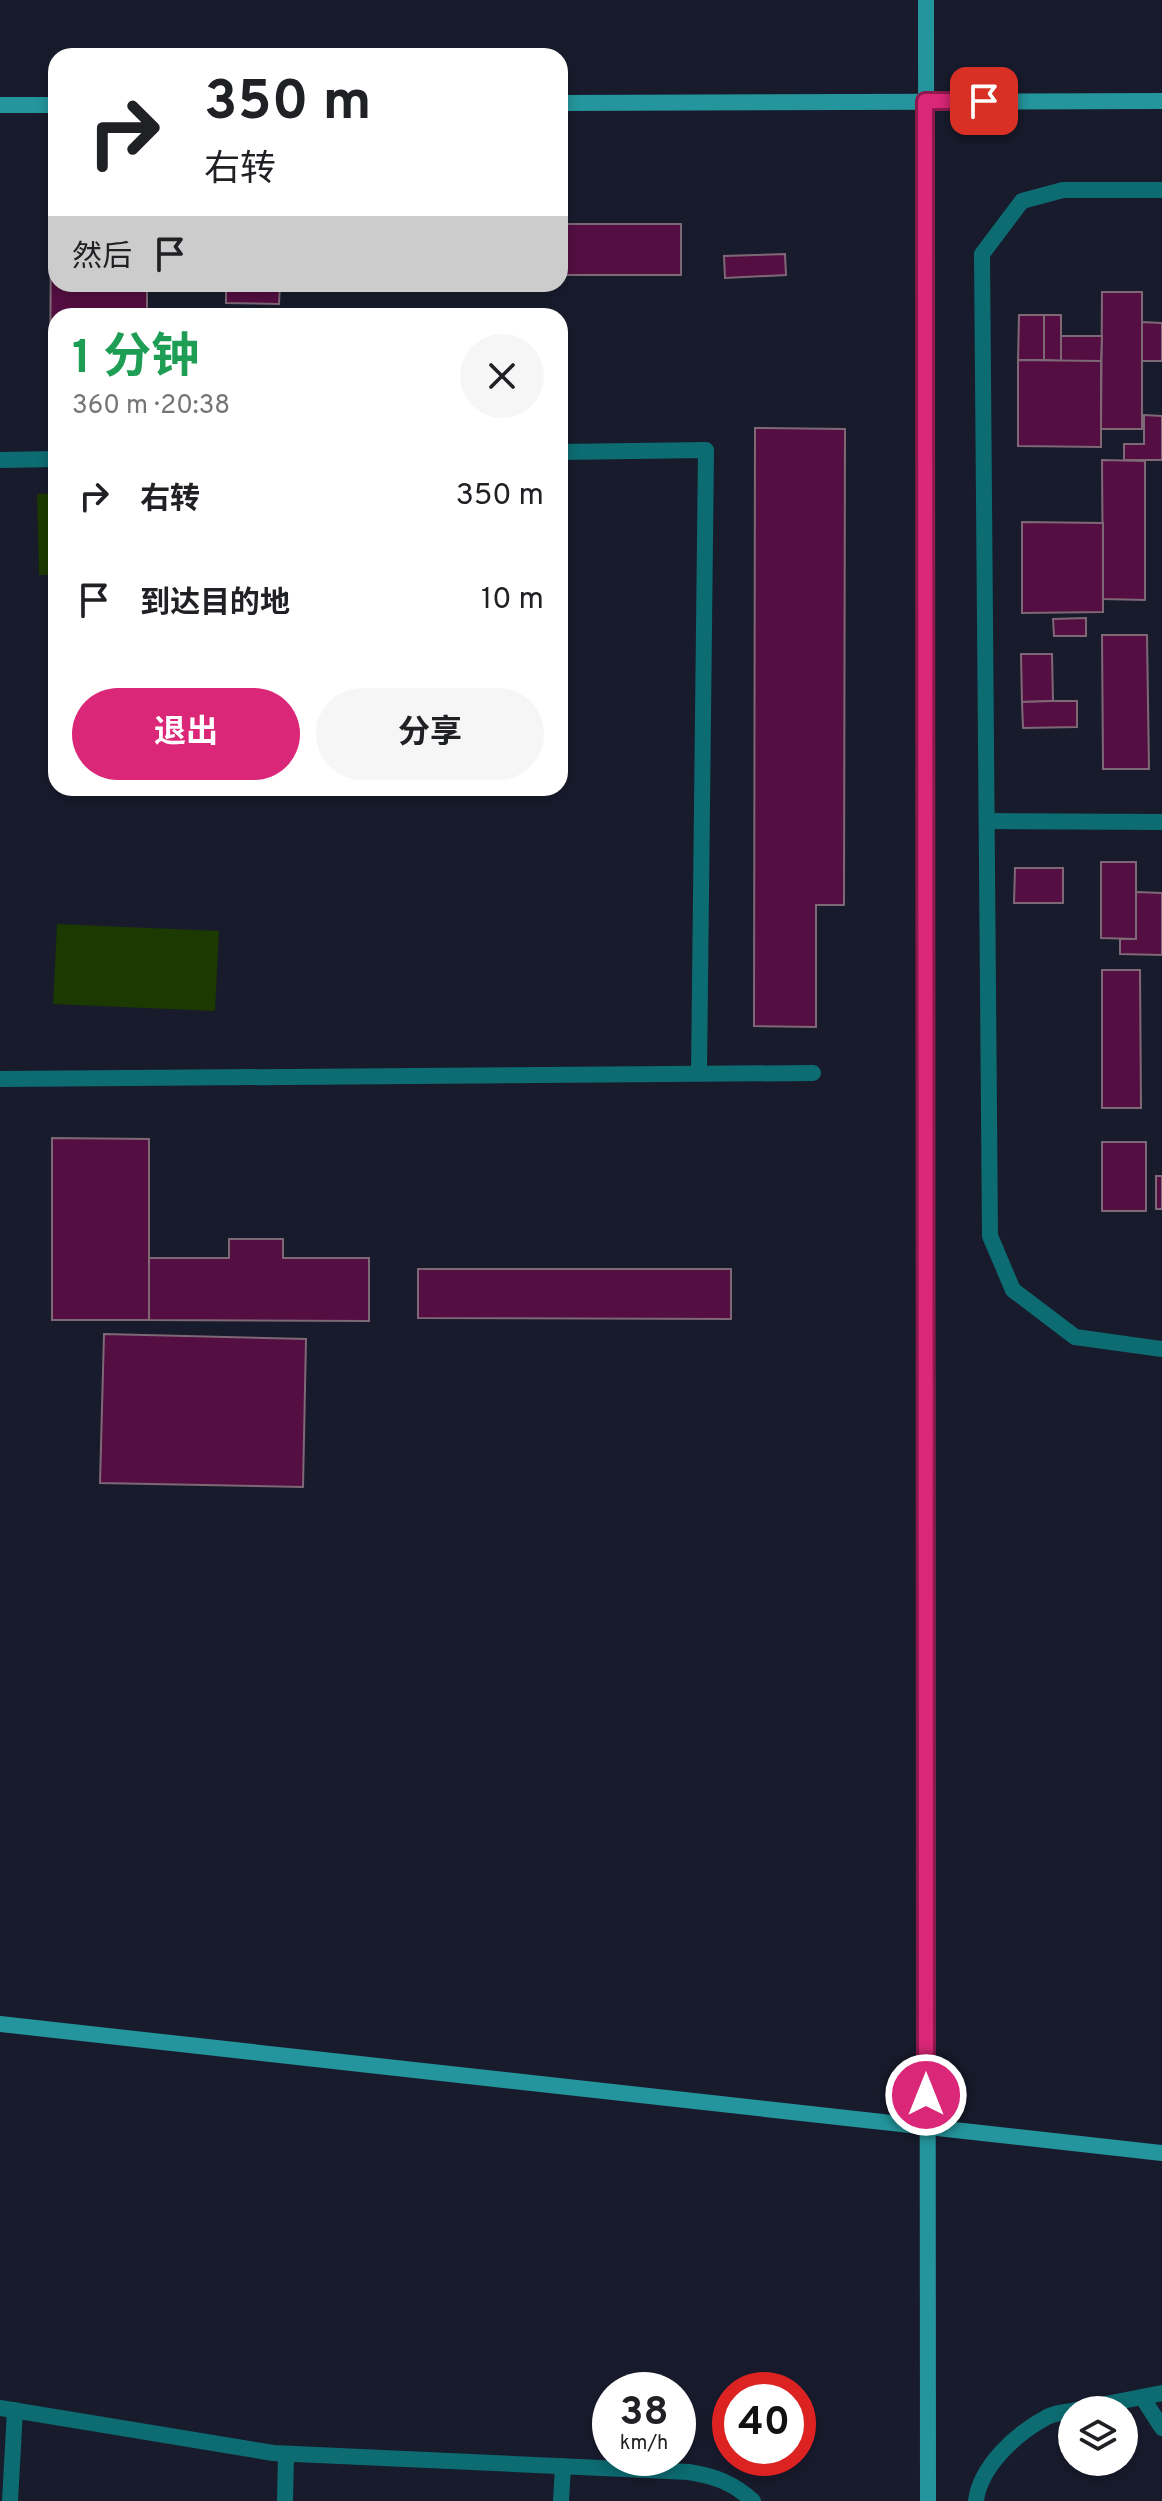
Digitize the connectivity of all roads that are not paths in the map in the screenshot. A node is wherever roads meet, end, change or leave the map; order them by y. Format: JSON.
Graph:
{"nodes":[{"id":1,"x":926,"y":0,"type":"edge"},
{"id":2,"x":925,"y":101,"type":"junction"},
{"id":3,"x":1162,"y":101,"type":"edge"},
{"id":4,"x":568,"y":103,"type":"edge"},
{"id":5,"x":0,"y":105,"type":"edge"},
{"id":6,"x":48,"y":105,"type":"edge"},
{"id":7,"x":1162,"y":190,"type":"edge"},
{"id":8,"x":568,"y":452,"type":"edge"},
{"id":9,"x":48,"y":459,"type":"edge"},
{"id":10,"x":0,"y":460,"type":"edge"},
{"id":11,"x":988,"y":821,"type":"junction"},
{"id":12,"x":1162,"y":822,"type":"edge"},
{"id":13,"x":699,"y":1073,"type":"junction"},
{"id":14,"x":813,"y":1073,"type":"dead end"},
{"id":15,"x":0,"y":1079,"type":"edge"},
{"id":16,"x":1162,"y":1349,"type":"edge"},
{"id":17,"x":0,"y":2024,"type":"edge"},
{"id":18,"x":926,"y":2127,"type":"junction"},
{"id":19,"x":1162,"y":2153,"type":"edge"},
{"id":20,"x":1162,"y":2393,"type":"edge"},
{"id":21,"x":1142,"y":2397,"type":"junction"},
{"id":22,"x":1138,"y":2398,"type":"edge"},
{"id":23,"x":7,"y":2409,"type":"edge"},
{"id":24,"x":1058,"y":2413,"type":"edge"},
{"id":25,"x":1162,"y":2428,"type":"edge"},
{"id":26,"x":286,"y":2454,"type":"junction"},
{"id":27,"x":563,"y":2466,"type":"junction"},
{"id":28,"x":10,"y":2501,"type":"edge"},
{"id":29,"x":285,"y":2501,"type":"edge"},
{"id":30,"x":561,"y":2501,"type":"edge"},
{"id":31,"x":753,"y":2501,"type":"edge"},
{"id":32,"x":928,"y":2501,"type":"edge"},
{"id":33,"x":976,"y":2501,"type":"edge"}],
"edges":[{"from":1,"to":2,"type":"street"},
{"from":2,"to":3,"type":"street"},
{"from":2,"to":4,"type":"street"},
{"from":2,"to":18,"type":"street"},
{"from":5,"to":6,"type":"street"},
{"from":7,"to":11,"type":"street"},
{"from":8,"to":13,"type":"street"},
{"from":9,"to":10,"type":"street"},
{"from":11,"to":12,"type":"street"},
{"from":11,"to":16,"type":"street"},
{"from":13,"to":14,"type":"street"},
{"from":13,"to":15,"type":"street"},
{"from":17,"to":18,"type":"street"},
{"from":18,"to":19,"type":"street"},
{"from":18,"to":32,"type":"street"},
{"from":20,"to":21,"type":"street"},
{"from":21,"to":22,"type":"street"},
{"from":21,"to":25,"type":"street"},
{"from":23,"to":26,"type":"street"},
{"from":23,"to":28,"type":"street"},
{"from":24,"to":33,"type":"street"},
{"from":26,"to":27,"type":"street"},
{"from":26,"to":29,"type":"street"},
{"from":27,"to":30,"type":"street"},
{"from":27,"to":31,"type":"street"}]}
